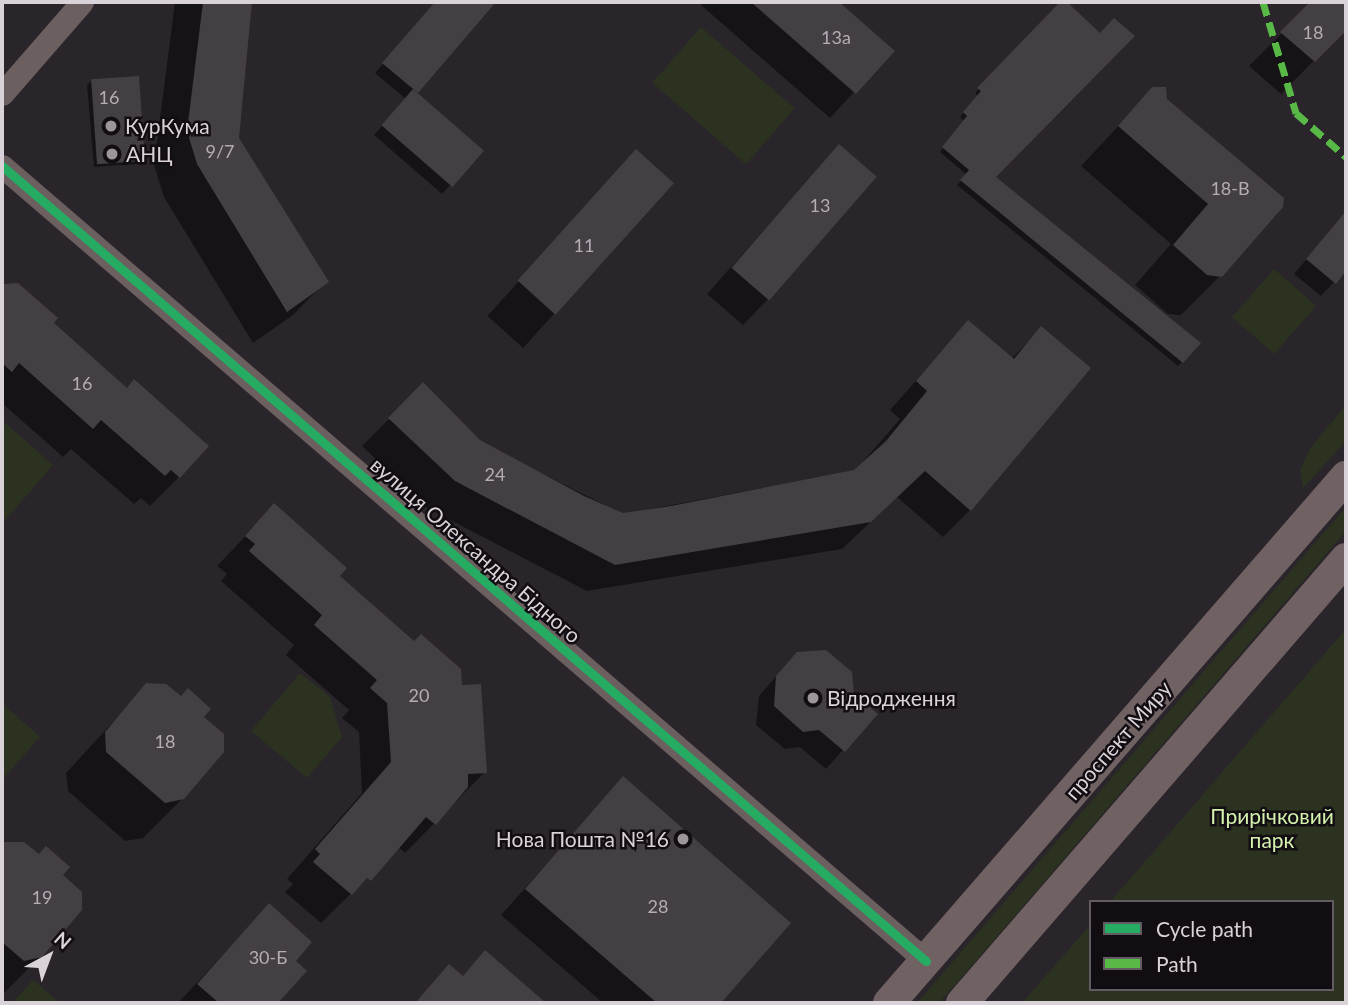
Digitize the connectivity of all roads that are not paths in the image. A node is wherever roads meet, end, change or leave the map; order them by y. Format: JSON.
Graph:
{"nodes":[{"id":1,"x":82,"y":2,"type":"edge"},
{"id":2,"x":2,"y":94,"type":"edge"},
{"id":3,"x":2,"y":166,"type":"edge"},
{"id":4,"x":1346,"y":477,"type":"edge"},
{"id":5,"x":1346,"y":559,"type":"edge"},
{"id":6,"x":926,"y":961,"type":"junction"},
{"id":7,"x":889,"y":1003,"type":"edge"},
{"id":8,"x":962,"y":1003,"type":"edge"}],
"edges":[{"from":1,"to":2,"type":"street"},
{"from":3,"to":6,"type":"street","name":"вулиця Олександра Бідного"},
{"from":4,"to":6,"type":"main road","name":"проспект Миру"},
{"from":5,"to":8,"type":"main road"},
{"from":6,"to":7,"type":"main road","name":"проспект Миру"}]}
